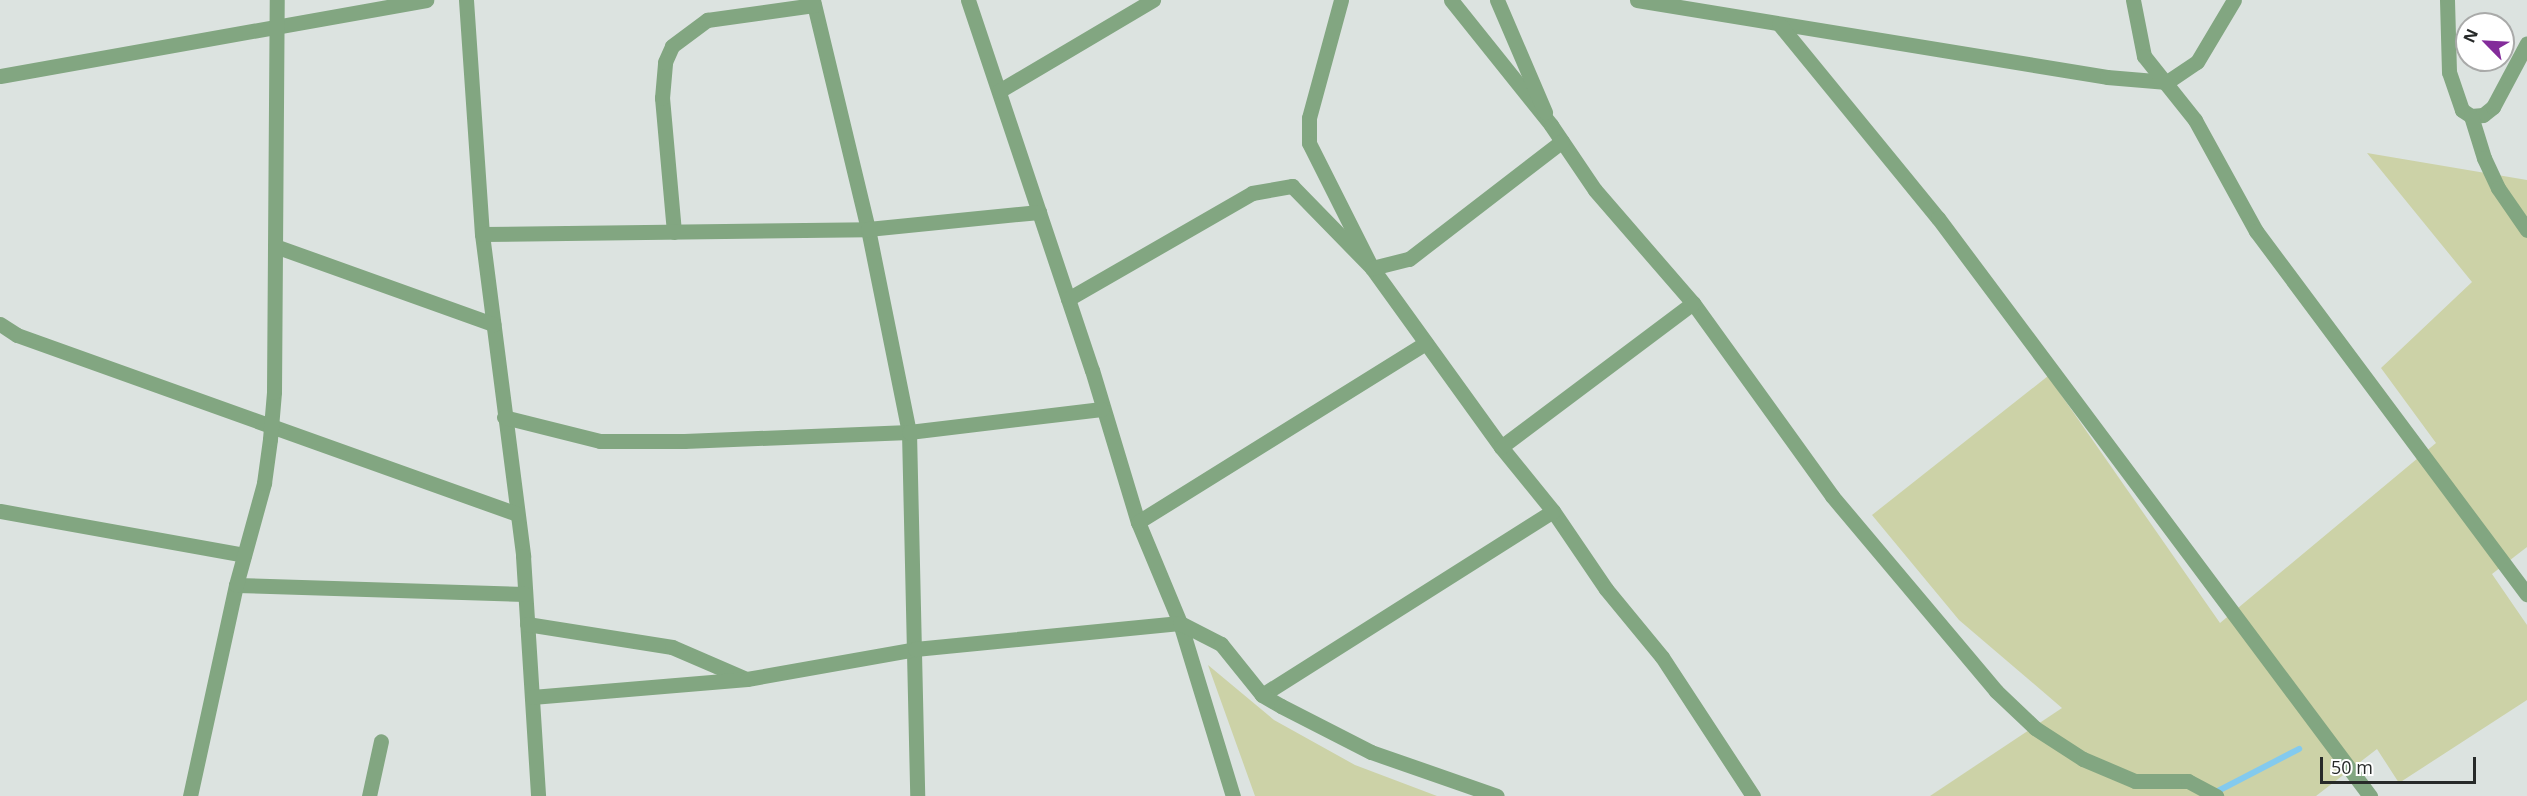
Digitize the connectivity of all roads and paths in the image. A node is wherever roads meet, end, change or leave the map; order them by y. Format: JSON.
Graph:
{"nodes":[{"id":1,"x":277,"y":0,"type":"edge"},
{"id":2,"x":426,"y":0,"type":"edge"},
{"id":3,"x":466,"y":0,"type":"edge"},
{"id":4,"x":968,"y":0,"type":"edge"},
{"id":5,"x":1153,"y":0,"type":"edge"},
{"id":6,"x":1341,"y":0,"type":"edge"},
{"id":7,"x":1451,"y":0,"type":"edge"},
{"id":8,"x":1497,"y":0,"type":"edge"},
{"id":9,"x":1637,"y":0,"type":"edge"},
{"id":10,"x":2133,"y":0,"type":"edge"},
{"id":11,"x":2234,"y":0,"type":"edge"},
{"id":12,"x":2447,"y":0,"type":"edge"},
{"id":13,"x":813,"y":2,"type":"edge"},
{"id":14,"x":1779,"y":24,"type":"junction"},
{"id":15,"x":277,"y":29,"type":"junction"},
{"id":16,"x":2527,"y":43,"type":"edge"},
{"id":17,"x":0,"y":76,"type":"edge"},
{"id":18,"x":2167,"y":82,"type":"junction"},
{"id":19,"x":999,"y":91,"type":"junction"},
{"id":20,"x":2471,"y":116,"type":"junction"},
{"id":21,"x":1551,"y":125,"type":"junction"},
{"id":22,"x":1562,"y":141,"type":"junction"},
{"id":23,"x":1039,"y":212,"type":"junction"},
{"id":24,"x":868,"y":229,"type":"junction"},
{"id":25,"x":2527,"y":230,"type":"edge"},
{"id":26,"x":674,"y":232,"type":"junction"},
{"id":27,"x":482,"y":234,"type":"junction"},
{"id":28,"x":275,"y":246,"type":"junction"},
{"id":29,"x":1372,"y":268,"type":"junction"},
{"id":30,"x":1068,"y":299,"type":"junction"},
{"id":31,"x":1693,"y":303,"type":"junction"},
{"id":32,"x":0,"y":324,"type":"edge"},
{"id":33,"x":493,"y":324,"type":"junction"},
{"id":34,"x":1426,"y":343,"type":"junction"},
{"id":35,"x":1102,"y":409,"type":"junction"},
{"id":36,"x":504,"y":417,"type":"junction"},
{"id":37,"x":271,"y":426,"type":"junction"},
{"id":38,"x":909,"y":432,"type":"junction"},
{"id":39,"x":1501,"y":447,"type":"junction"},
{"id":40,"x":0,"y":511,"type":"edge"},
{"id":41,"x":1553,"y":511,"type":"junction"},
{"id":42,"x":517,"y":514,"type":"junction"},
{"id":43,"x":1138,"y":522,"type":"junction"},
{"id":44,"x":244,"y":555,"type":"junction"},
{"id":45,"x":236,"y":585,"type":"junction"},
{"id":46,"x":525,"y":594,"type":"junction"},
{"id":47,"x":2527,"y":594,"type":"edge"},
{"id":48,"x":1180,"y":622,"type":"junction"},
{"id":49,"x":527,"y":624,"type":"junction"},
{"id":50,"x":915,"y":649,"type":"junction"},
{"id":51,"x":747,"y":680,"type":"junction"},
{"id":52,"x":1262,"y":695,"type":"junction"},
{"id":53,"x":531,"y":697,"type":"junction"},
{"id":54,"x":381,"y":741,"type":"dead end"},
{"id":55,"x":190,"y":796,"type":"edge"},
{"id":56,"x":369,"y":796,"type":"edge"},
{"id":57,"x":538,"y":796,"type":"edge"},
{"id":58,"x":917,"y":796,"type":"edge"},
{"id":59,"x":1233,"y":796,"type":"edge"},
{"id":60,"x":1497,"y":796,"type":"edge"},
{"id":61,"x":1753,"y":796,"type":"edge"},
{"id":62,"x":2216,"y":796,"type":"edge"},
{"id":63,"x":2370,"y":796,"type":"edge"}],
"edges":[{"from":1,"to":15,"type":"street"},
{"from":2,"to":15,"type":"street"},
{"from":3,"to":27,"type":"street"},
{"from":4,"to":19,"type":"street"},
{"from":5,"to":19,"type":"street"},
{"from":6,"to":29,"type":"street"},
{"from":7,"to":21,"type":"street"},
{"from":8,"to":21,"type":"street"},
{"from":9,"to":14,"type":"street"},
{"from":10,"to":18,"type":"street"},
{"from":11,"to":18,"type":"street"},
{"from":12,"to":20,"type":"street"},
{"from":13,"to":24,"type":"street"},
{"from":13,"to":26,"type":"street"},
{"from":14,"to":18,"type":"street"},
{"from":14,"to":63,"type":"street"},
{"from":15,"to":17,"type":"street"},
{"from":15,"to":28,"type":"street"},
{"from":16,"to":20,"type":"street"},
{"from":18,"to":47,"type":"street"},
{"from":19,"to":23,"type":"street"},
{"from":20,"to":25,"type":"street"},
{"from":21,"to":22,"type":"street"},
{"from":22,"to":29,"type":"street"},
{"from":22,"to":31,"type":"street"},
{"from":23,"to":24,"type":"street"},
{"from":23,"to":30,"type":"street"},
{"from":24,"to":26,"type":"street"},
{"from":24,"to":38,"type":"street"},
{"from":26,"to":27,"type":"street"},
{"from":27,"to":33,"type":"street"},
{"from":28,"to":33,"type":"street"},
{"from":28,"to":37,"type":"street"},
{"from":29,"to":30,"type":"street"},
{"from":29,"to":34,"type":"street"},
{"from":30,"to":35,"type":"street"},
{"from":31,"to":39,"type":"street"},
{"from":31,"to":62,"type":"street"},
{"from":32,"to":37,"type":"street"},
{"from":33,"to":36,"type":"street"},
{"from":34,"to":39,"type":"street"},
{"from":34,"to":43,"type":"street"},
{"from":35,"to":38,"type":"street"},
{"from":35,"to":43,"type":"street"},
{"from":36,"to":38,"type":"street"},
{"from":36,"to":42,"type":"street"},
{"from":37,"to":42,"type":"street"},
{"from":37,"to":44,"type":"street"},
{"from":38,"to":50,"type":"street"},
{"from":39,"to":41,"type":"street"},
{"from":40,"to":44,"type":"street"},
{"from":41,"to":52,"type":"street"},
{"from":41,"to":61,"type":"street"},
{"from":42,"to":46,"type":"street"},
{"from":43,"to":48,"type":"street"},
{"from":44,"to":45,"type":"street"},
{"from":45,"to":46,"type":"street"},
{"from":45,"to":55,"type":"street"},
{"from":46,"to":49,"type":"street"},
{"from":48,"to":50,"type":"street"},
{"from":48,"to":52,"type":"street"},
{"from":48,"to":59,"type":"street"},
{"from":49,"to":51,"type":"street"},
{"from":49,"to":53,"type":"street"},
{"from":50,"to":51,"type":"street"},
{"from":50,"to":58,"type":"street"},
{"from":51,"to":53,"type":"street"},
{"from":52,"to":60,"type":"street"},
{"from":53,"to":57,"type":"street"},
{"from":54,"to":56,"type":"street"}]}
